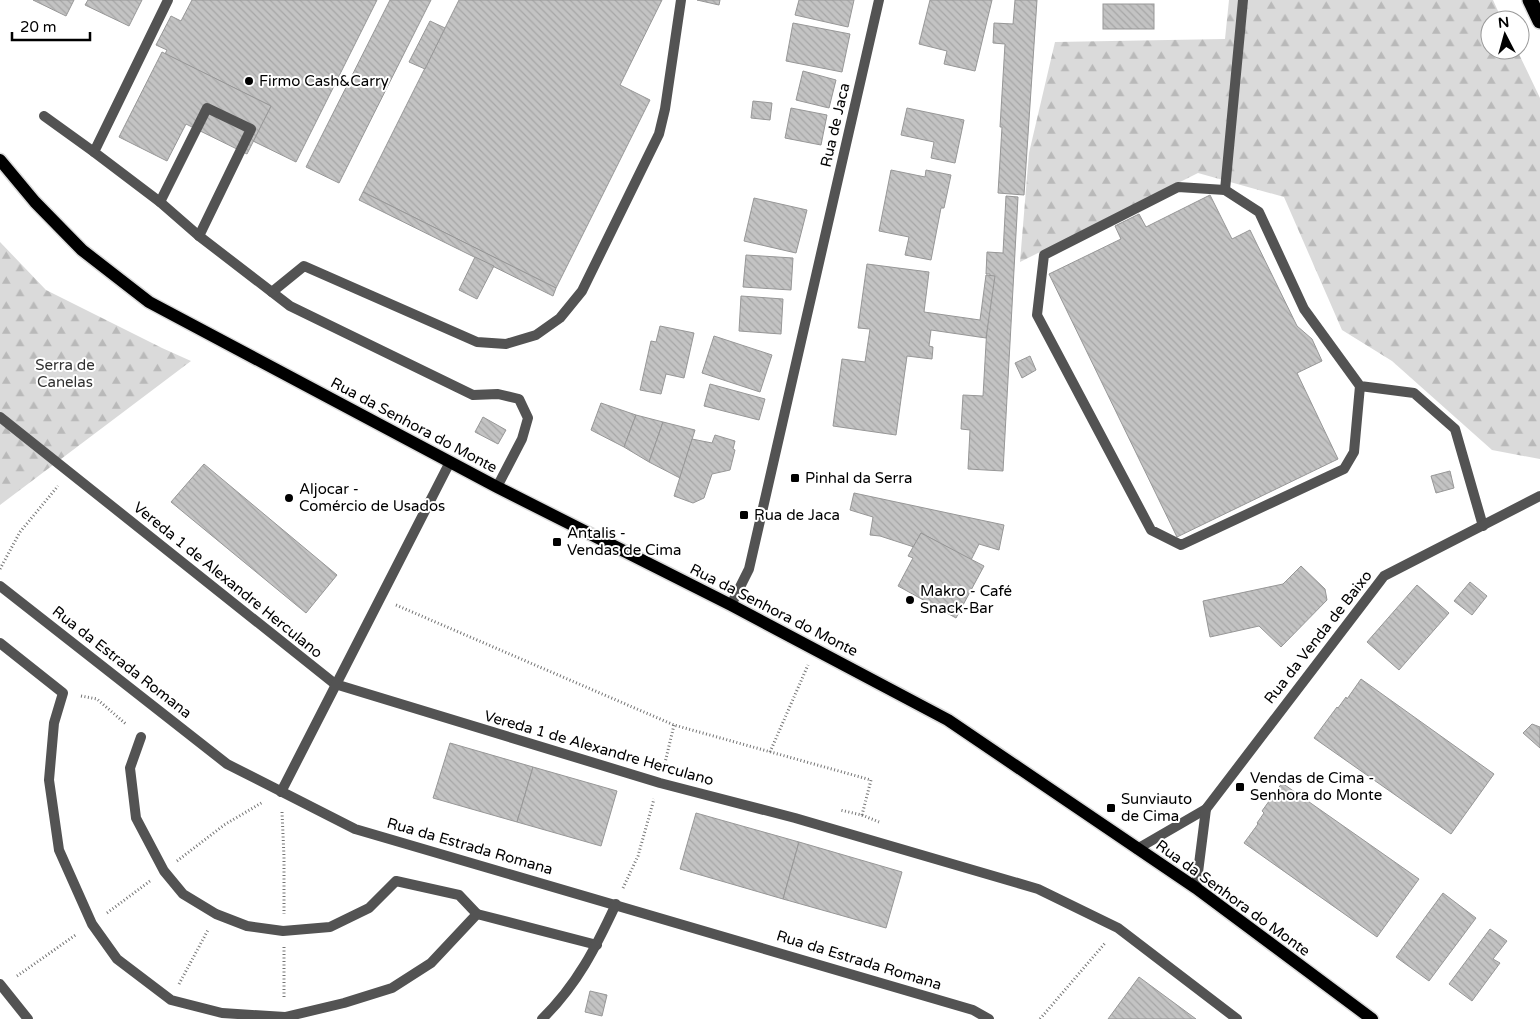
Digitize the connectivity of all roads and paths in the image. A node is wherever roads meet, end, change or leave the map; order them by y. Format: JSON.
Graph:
{"nodes":[{"id":1,"x":168,"y":0,"type":"edge"},
{"id":2,"x":681,"y":0,"type":"edge"},
{"id":3,"x":879,"y":0,"type":"edge"},
{"id":4,"x":1243,"y":0,"type":"edge"},
{"id":5,"x":1530,"y":0,"type":"edge"},
{"id":6,"x":1540,"y":21,"type":"edge"},
{"id":7,"x":44,"y":116,"type":"dead end"},
{"id":8,"x":94,"y":152,"type":"junction"},
{"id":9,"x":0,"y":160,"type":"edge"},
{"id":10,"x":1225,"y":190,"type":"junction"},
{"id":11,"x":160,"y":202,"type":"junction"},
{"id":12,"x":199,"y":236,"type":"junction"},
{"id":13,"x":272,"y":292,"type":"junction"},
{"id":14,"x":1360,"y":386,"type":"junction"},
{"id":15,"x":0,"y":417,"type":"edge"},
{"id":16,"x":450,"y":462,"type":"junction"},
{"id":17,"x":70,"y":472,"type":"junction"},
{"id":18,"x":497,"y":487,"type":"junction"},
{"id":19,"x":1540,"y":496,"type":"edge"},
{"id":20,"x":1483,"y":526,"type":"junction"},
{"id":21,"x":0,"y":569,"type":"edge"},
{"id":22,"x":0,"y":586,"type":"edge"},
{"id":23,"x":380,"y":598,"type":"junction"},
{"id":24,"x":731,"y":605,"type":"junction"},
{"id":25,"x":0,"y":643,"type":"edge"},
{"id":26,"x":815,"y":649,"type":"junction"},
{"id":27,"x":335,"y":684,"type":"junction"},
{"id":28,"x":62,"y":693,"type":"junction"},
{"id":29,"x":674,"y":725,"type":"junction"},
{"id":30,"x":141,"y":737,"type":"joint"},
{"id":31,"x":770,"y":752,"type":"junction"},
{"id":32,"x":658,"y":788,"type":"junction"},
{"id":33,"x":280,"y":792,"type":"junction"},
{"id":34,"x":837,"y":809,"type":"dead end"},
{"id":35,"x":1206,"y":809,"type":"junction"},
{"id":36,"x":862,"y":815,"type":"junction"},
{"id":37,"x":868,"y":816,"type":"dead end"},
{"id":38,"x":1137,"y":849,"type":"junction"},
{"id":39,"x":164,"y":871,"type":"junction"},
{"id":40,"x":1196,"y":888,"type":"junction"},
{"id":41,"x":616,"y":904,"type":"junction"},
{"id":42,"x":216,"y":914,"type":"junction"},
{"id":43,"x":477,"y":914,"type":"junction"},
{"id":44,"x":92,"y":924,"type":"junction"},
{"id":45,"x":1118,"y":928,"type":"junction"},
{"id":46,"x":283,"y":931,"type":"junction"},
{"id":47,"x":597,"y":946,"type":"junction"},
{"id":48,"x":1,"y":985,"type":"edge"},
{"id":49,"x":171,"y":1000,"type":"junction"},
{"id":50,"x":284,"y":1017,"type":"junction"},
{"id":51,"x":28,"y":1019,"type":"edge"},
{"id":52,"x":542,"y":1019,"type":"edge"},
{"id":53,"x":989,"y":1019,"type":"edge"},
{"id":54,"x":1040,"y":1019,"type":"edge"},
{"id":55,"x":1237,"y":1019,"type":"edge"},
{"id":56,"x":1372,"y":1019,"type":"edge"}],
"edges":[{"from":1,"to":8,"type":"street"},
{"from":2,"to":13,"type":"street"},
{"from":3,"to":24,"type":"street","name":"Rua de Jaca"},
{"from":4,"to":10,"type":"street"},
{"from":5,"to":6,"type":"highway"},
{"from":7,"to":8,"type":"street"},
{"from":8,"to":11,"type":"street"},
{"from":9,"to":16,"type":"main road","name":"Rua da Senhora do Monte"},
{"from":10,"to":14,"type":"street"},
{"from":10,"to":14,"type":"street"},
{"from":11,"to":12,"type":"street"},
{"from":11,"to":12,"type":"street"},
{"from":12,"to":13,"type":"street"},
{"from":13,"to":18,"type":"street"},
{"from":14,"to":20,"type":"street"},
{"from":15,"to":17,"type":"street","name":"Vereda 1 de Alexandre Herculano"},
{"from":16,"to":18,"type":"main road","name":"Rua da Senhora do Monte"},
{"from":16,"to":23,"type":"street"},
{"from":17,"to":21,"type":"path"},
{"from":17,"to":27,"type":"street","name":"Vereda 1 de Alexandre Herculano"},
{"from":18,"to":24,"type":"main road","name":"Rua da Senhora do Monte"},
{"from":19,"to":20,"type":"street","name":"Rua da Venda de Baixo"},
{"from":20,"to":35,"type":"street","name":"Rua da Venda de Baixo"},
{"from":22,"to":33,"type":"street","name":"Rua da Estrada Romana"},
{"from":23,"to":27,"type":"street"},
{"from":23,"to":29,"type":"path"},
{"from":24,"to":26,"type":"main road","name":"Rua da Senhora do Monte"},
{"from":25,"to":28,"type":"street"},
{"from":26,"to":31,"type":"path"},
{"from":26,"to":38,"type":"main road","name":"Rua da Senhora do Monte"},
{"from":27,"to":32,"type":"street","name":"Vereda 1 de Alexandre Herculano"},
{"from":27,"to":33,"type":"street"},
{"from":28,"to":30,"type":"path"},
{"from":28,"to":44,"type":"street"},
{"from":29,"to":31,"type":"path"},
{"from":29,"to":32,"type":"path"},
{"from":30,"to":39,"type":"street"},
{"from":31,"to":36,"type":"path"},
{"from":32,"to":41,"type":"path"},
{"from":32,"to":45,"type":"street","name":"Vereda 1 de Alexandre Herculano"},
{"from":33,"to":39,"type":"path"},
{"from":33,"to":41,"type":"street","name":"Rua da Estrada Romana"},
{"from":33,"to":46,"type":"path"},
{"from":34,"to":36,"type":"path"},
{"from":35,"to":38,"type":"street"},
{"from":35,"to":40,"type":"street"},
{"from":36,"to":37,"type":"path"},
{"from":38,"to":40,"type":"main road","name":"Rua da Senhora do Monte"},
{"from":39,"to":42,"type":"street"},
{"from":39,"to":44,"type":"path"},
{"from":40,"to":56,"type":"main road","name":"Rua da Senhora do Monte"},
{"from":41,"to":47,"type":"street"},
{"from":41,"to":53,"type":"street","name":"Rua da Estrada Romana"},
{"from":42,"to":46,"type":"street"},
{"from":42,"to":49,"type":"path"},
{"from":43,"to":46,"type":"street"},
{"from":43,"to":47,"type":"street"},
{"from":43,"to":50,"type":"street"},
{"from":44,"to":48,"type":"path"},
{"from":44,"to":49,"type":"street"},
{"from":45,"to":54,"type":"path"},
{"from":45,"to":55,"type":"street","name":"Vereda 1 de Alexandre Herculano"},
{"from":46,"to":50,"type":"path"},
{"from":47,"to":52,"type":"street"},
{"from":48,"to":51,"type":"street"},
{"from":49,"to":50,"type":"street"}]}
